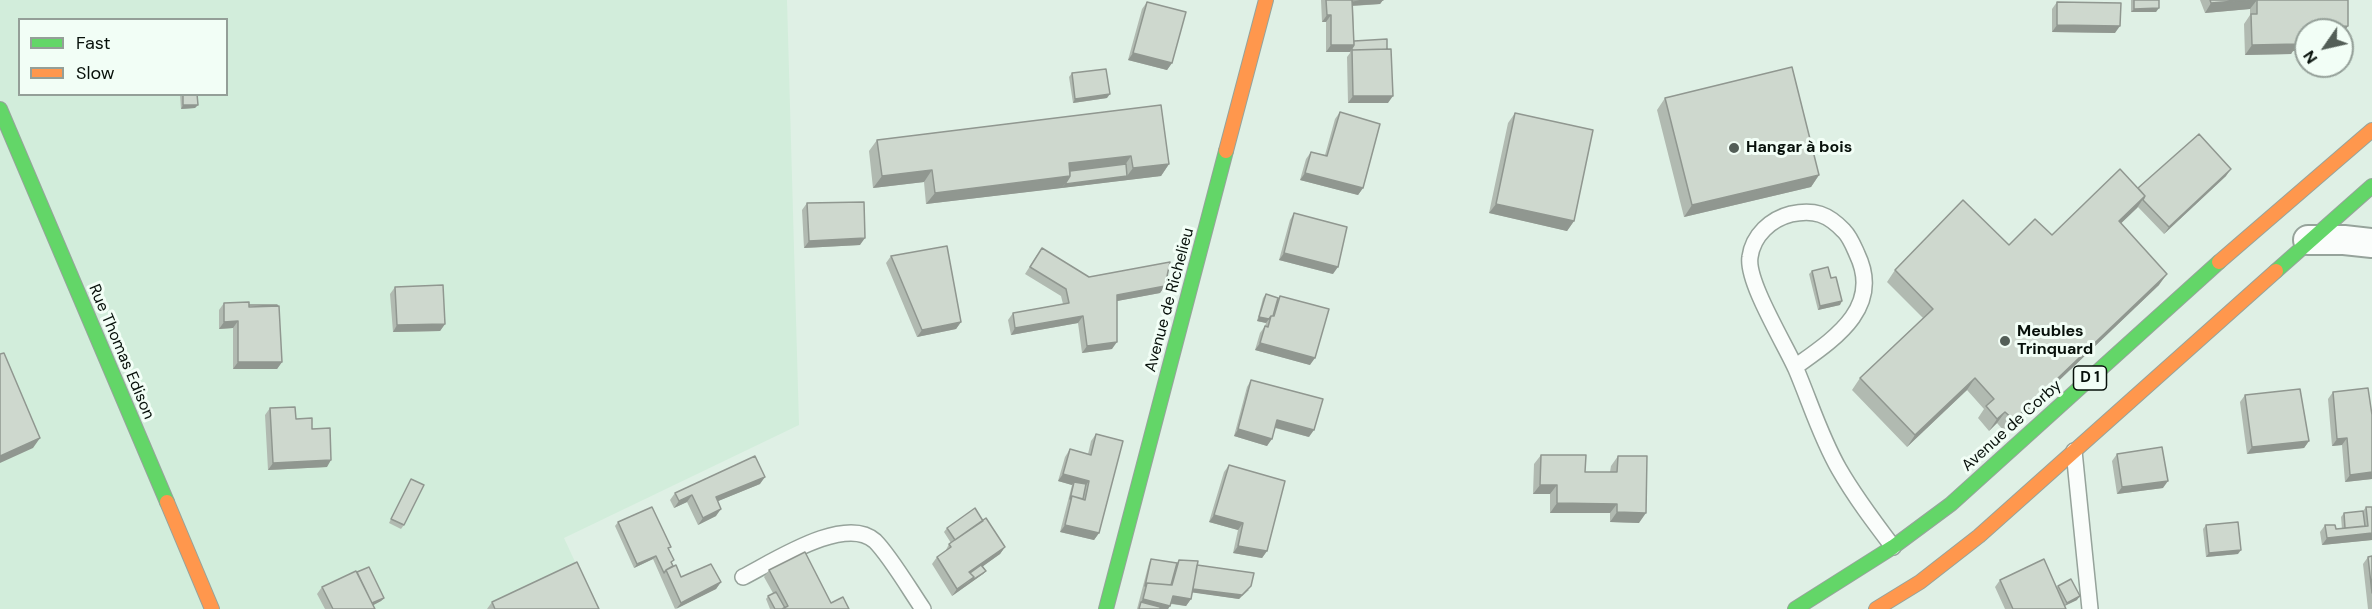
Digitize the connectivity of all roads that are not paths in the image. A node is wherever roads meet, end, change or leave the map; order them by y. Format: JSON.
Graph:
{"nodes":[{"id":1,"x":1266,"y":0,"type":"edge"},
{"id":2,"x":0,"y":109,"type":"edge"},
{"id":3,"x":2372,"y":130,"type":"edge"},
{"id":4,"x":2372,"y":186,"type":"edge"},
{"id":5,"x":2308,"y":240,"type":"junction"},
{"id":6,"x":2372,"y":243,"type":"edge"},
{"id":7,"x":1795,"y":367,"type":"junction"},
{"id":8,"x":2074,"y":450,"type":"junction"},
{"id":9,"x":1893,"y":547,"type":"junction"},
{"id":10,"x":743,"y":577,"type":"dead end"},
{"id":11,"x":212,"y":609,"type":"edge"},
{"id":12,"x":923,"y":609,"type":"edge"},
{"id":13,"x":1106,"y":609,"type":"edge"},
{"id":14,"x":1795,"y":609,"type":"edge"},
{"id":15,"x":1876,"y":609,"type":"edge"},
{"id":16,"x":2090,"y":609,"type":"edge"}],
"edges":[{"from":1,"to":13,"type":"main road","name":"Avenue de Richelieu"},
{"from":2,"to":11,"type":"main road","name":"Rue Thomas Edison"},
{"from":3,"to":9,"type":"main road","name":"Avenue de Corby","number":"D 1"},
{"from":4,"to":5,"type":"main road","number":"D 1"},
{"from":5,"to":6,"type":"street"},
{"from":5,"to":8,"type":"main road","number":"D 1"},
{"from":7,"to":7,"type":"lane"},
{"from":7,"to":9,"type":"lane"},
{"from":8,"to":15,"type":"main road","number":"D 1"},
{"from":8,"to":16,"type":"lane"},
{"from":9,"to":14,"type":"main road","name":"Avenue de Corby","number":"D 1"},
{"from":10,"to":12,"type":"lane"}]}
